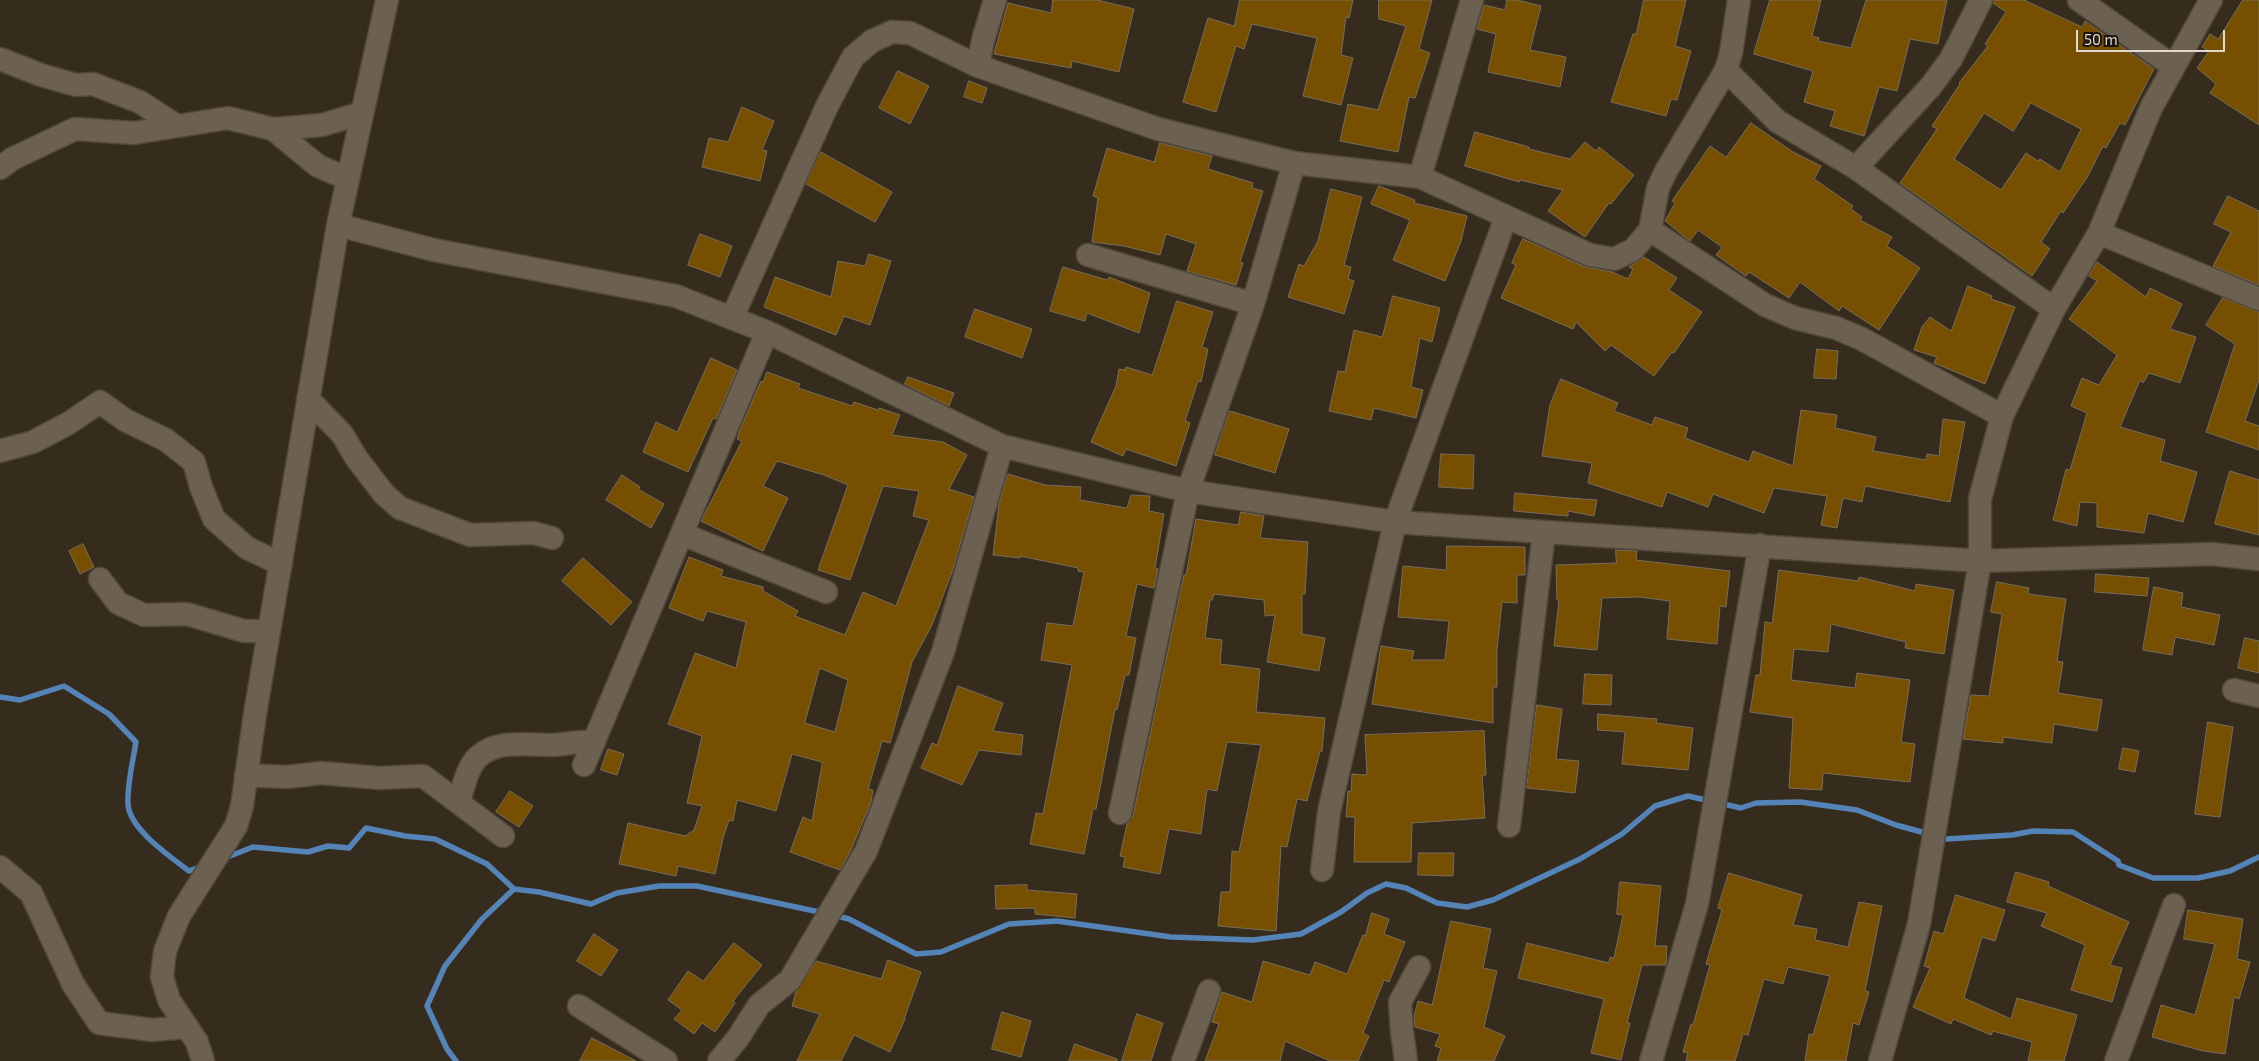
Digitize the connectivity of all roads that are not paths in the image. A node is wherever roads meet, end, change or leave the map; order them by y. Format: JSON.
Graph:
{"nodes":[{"id":1,"x":387,"y":0,"type":"edge"},
{"id":2,"x":995,"y":0,"type":"edge"},
{"id":3,"x":1472,"y":0,"type":"edge"},
{"id":4,"x":1739,"y":0,"type":"edge"},
{"id":5,"x":1981,"y":0,"type":"edge"},
{"id":6,"x":2079,"y":0,"type":"edge"},
{"id":7,"x":2211,"y":0,"type":"edge"},
{"id":8,"x":0,"y":59,"type":"edge"},
{"id":9,"x":978,"y":66,"type":"junction"},
{"id":10,"x":2173,"y":66,"type":"junction"},
{"id":11,"x":1726,"y":70,"type":"junction"},
{"id":12,"x":362,"y":113,"type":"junction"},
{"id":13,"x":177,"y":126,"type":"junction"},
{"id":14,"x":273,"y":129,"type":"junction"},
{"id":15,"x":1294,"y":163,"type":"junction"},
{"id":16,"x":0,"y":168,"type":"edge"},
{"id":17,"x":1856,"y":168,"type":"junction"},
{"id":18,"x":1420,"y":177,"type":"junction"},
{"id":19,"x":348,"y":179,"type":"junction"},
{"id":20,"x":1506,"y":217,"type":"junction"},
{"id":21,"x":338,"y":225,"type":"junction"},
{"id":22,"x":1650,"y":230,"type":"junction"},
{"id":23,"x":2099,"y":234,"type":"junction"},
{"id":24,"x":1088,"y":255,"type":"dead end"},
{"id":25,"x":2259,"y":299,"type":"edge"},
{"id":26,"x":1253,"y":304,"type":"junction"},
{"id":27,"x":2054,"y":309,"type":"junction"},
{"id":28,"x":732,"y":318,"type":"junction"},
{"id":29,"x":767,"y":332,"type":"junction"},
{"id":30,"x":308,"y":400,"type":"junction"},
{"id":31,"x":2002,"y":416,"type":"junction"},
{"id":32,"x":1002,"y":446,"type":"junction"},
{"id":33,"x":0,"y":450,"type":"edge"},
{"id":34,"x":1188,"y":491,"type":"junction"},
{"id":35,"x":1395,"y":522,"type":"junction"},
{"id":36,"x":1544,"y":532,"type":"junction"},
{"id":37,"x":682,"y":534,"type":"junction"},
{"id":38,"x":552,"y":538,"type":"dead end"},
{"id":39,"x":1760,"y":544,"type":"junction"},
{"id":40,"x":2259,"y":559,"type":"edge"},
{"id":41,"x":1980,"y":561,"type":"junction"},
{"id":42,"x":281,"y":564,"type":"junction"},
{"id":43,"x":100,"y":579,"type":"dead end"},
{"id":44,"x":826,"y":592,"type":"dead end"},
{"id":45,"x":269,"y":631,"type":"junction"},
{"id":46,"x":2234,"y":690,"type":"dead end"},
{"id":47,"x":2259,"y":696,"type":"edge"},
{"id":48,"x":594,"y":742,"type":"junction"},
{"id":49,"x":584,"y":765,"type":"dead end"},
{"id":50,"x":246,"y":775,"type":"junction"},
{"id":51,"x":459,"y":802,"type":"junction"},
{"id":52,"x":1120,"y":813,"type":"dead end"},
{"id":53,"x":1510,"y":826,"type":"dead end"},
{"id":54,"x":503,"y":836,"type":"dead end"},
{"id":55,"x":0,"y":867,"type":"edge"},
{"id":56,"x":1322,"y":870,"type":"dead end"},
{"id":57,"x":2174,"y":905,"type":"dead end"},
{"id":58,"x":1419,"y":967,"type":"dead end"},
{"id":59,"x":1209,"y":991,"type":"dead end"},
{"id":60,"x":579,"y":1006,"type":"dead end"},
{"id":61,"x":188,"y":1027,"type":"junction"},
{"id":62,"x":203,"y":1061,"type":"edge"},
{"id":63,"x":666,"y":1061,"type":"edge"},
{"id":64,"x":719,"y":1061,"type":"edge"},
{"id":65,"x":1183,"y":1061,"type":"edge"},
{"id":66,"x":1406,"y":1061,"type":"edge"},
{"id":67,"x":1652,"y":1061,"type":"edge"},
{"id":68,"x":1880,"y":1061,"type":"edge"},
{"id":69,"x":2116,"y":1061,"type":"edge"}],
"edges":[{"from":1,"to":12,"type":"street"},
{"from":2,"to":9,"type":"street"},
{"from":3,"to":18,"type":"street"},
{"from":4,"to":11,"type":"street"},
{"from":5,"to":17,"type":"street"},
{"from":6,"to":10,"type":"street"},
{"from":7,"to":10,"type":"street"},
{"from":8,"to":13,"type":"street"},
{"from":9,"to":15,"type":"street"},
{"from":9,"to":28,"type":"street"},
{"from":10,"to":23,"type":"street"},
{"from":11,"to":17,"type":"street"},
{"from":11,"to":22,"type":"street"},
{"from":12,"to":14,"type":"street"},
{"from":12,"to":19,"type":"street"},
{"from":13,"to":14,"type":"street"},
{"from":13,"to":16,"type":"street"},
{"from":14,"to":19,"type":"street"},
{"from":15,"to":18,"type":"street"},
{"from":15,"to":26,"type":"street"},
{"from":17,"to":27,"type":"street"},
{"from":18,"to":20,"type":"street"},
{"from":19,"to":21,"type":"street"},
{"from":20,"to":22,"type":"street"},
{"from":20,"to":35,"type":"street"},
{"from":21,"to":28,"type":"street"},
{"from":21,"to":30,"type":"street"},
{"from":22,"to":31,"type":"street"},
{"from":23,"to":25,"type":"street"},
{"from":23,"to":27,"type":"street"},
{"from":24,"to":26,"type":"street"},
{"from":26,"to":34,"type":"street"},
{"from":27,"to":31,"type":"street"},
{"from":28,"to":29,"type":"street"},
{"from":29,"to":32,"type":"street"},
{"from":29,"to":37,"type":"street"},
{"from":30,"to":38,"type":"street"},
{"from":30,"to":42,"type":"street"},
{"from":31,"to":41,"type":"street"},
{"from":32,"to":34,"type":"street"},
{"from":32,"to":64,"type":"street"},
{"from":33,"to":42,"type":"street"},
{"from":34,"to":35,"type":"street"},
{"from":34,"to":52,"type":"street"},
{"from":35,"to":36,"type":"street"},
{"from":35,"to":56,"type":"street"},
{"from":36,"to":39,"type":"street"},
{"from":36,"to":53,"type":"street"},
{"from":37,"to":44,"type":"street"},
{"from":37,"to":48,"type":"street"},
{"from":39,"to":41,"type":"street"},
{"from":39,"to":67,"type":"street"},
{"from":40,"to":41,"type":"street"},
{"from":41,"to":68,"type":"street"},
{"from":42,"to":45,"type":"street"},
{"from":43,"to":45,"type":"street"},
{"from":45,"to":50,"type":"street"},
{"from":46,"to":47,"type":"street"},
{"from":48,"to":49,"type":"street"},
{"from":48,"to":51,"type":"street"},
{"from":50,"to":51,"type":"street"},
{"from":50,"to":61,"type":"street"},
{"from":51,"to":54,"type":"street"},
{"from":55,"to":61,"type":"street"},
{"from":57,"to":69,"type":"street"},
{"from":58,"to":66,"type":"street"},
{"from":59,"to":65,"type":"street"},
{"from":60,"to":63,"type":"street"},
{"from":61,"to":62,"type":"street"}]}
